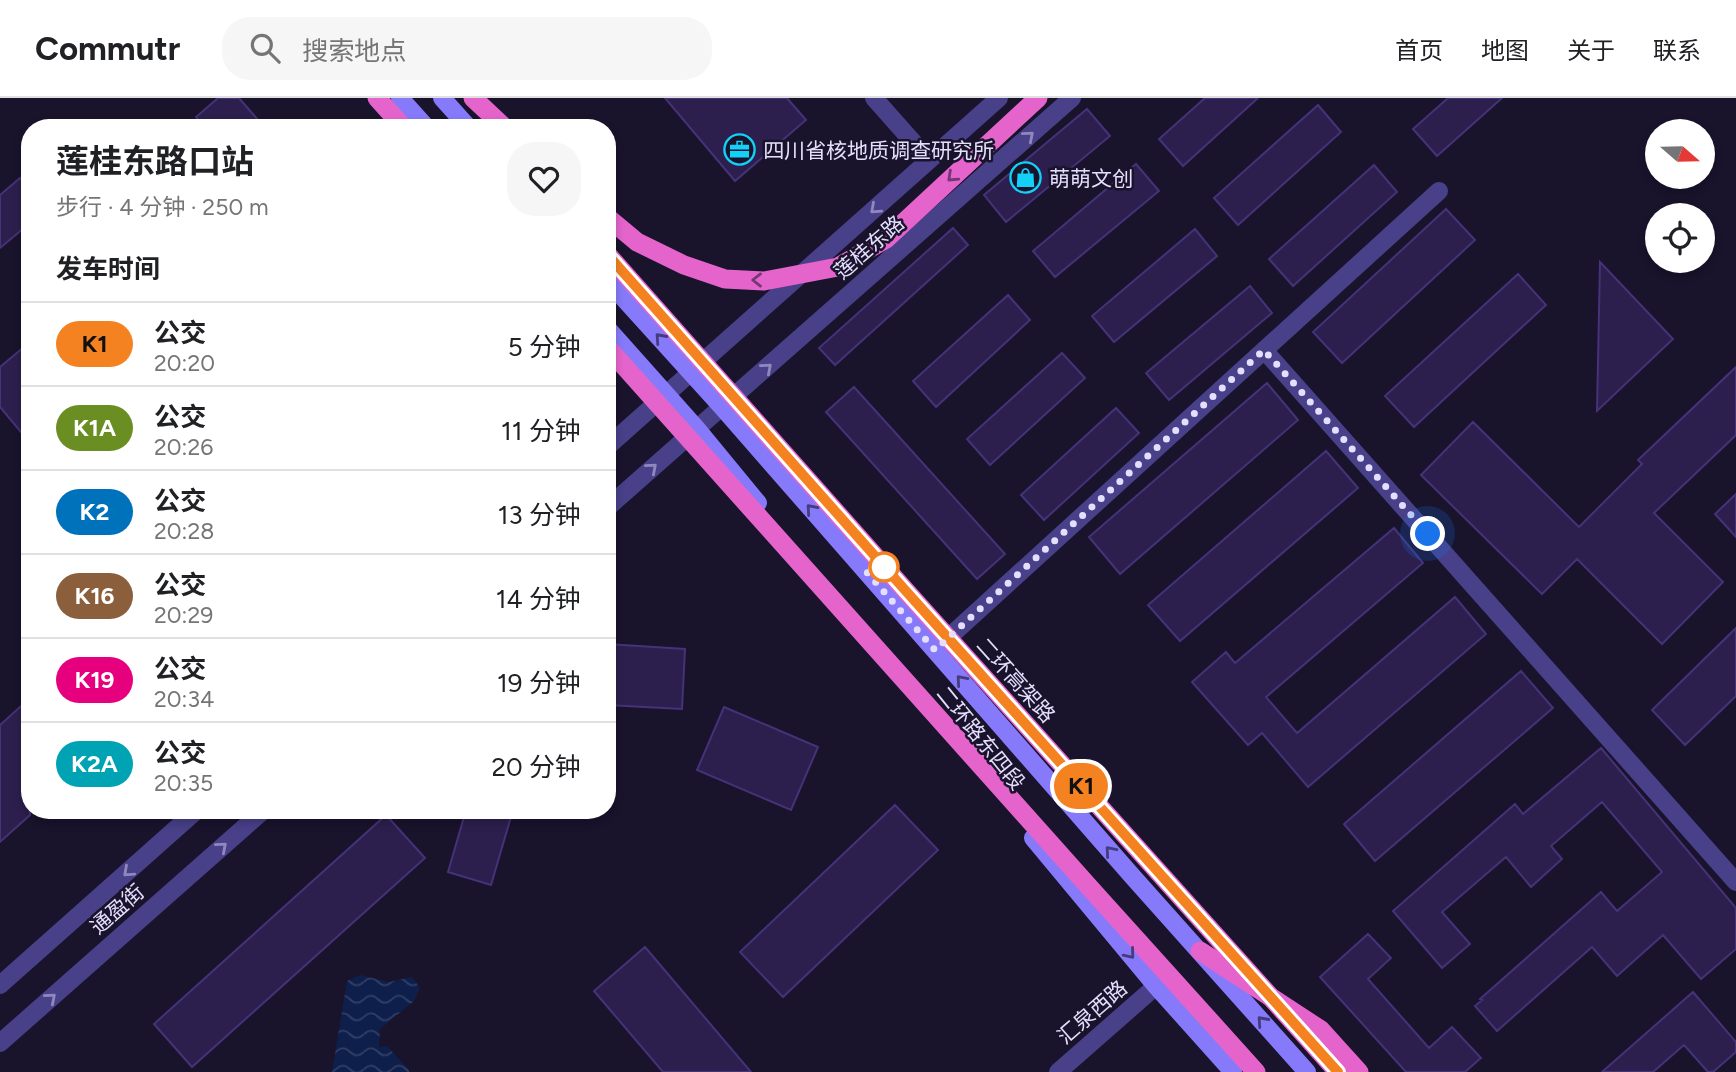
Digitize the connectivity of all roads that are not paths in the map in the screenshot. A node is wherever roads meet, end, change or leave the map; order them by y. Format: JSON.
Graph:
{"nodes":[{"id":1,"x":377,"y":98,"type":"edge"},
{"id":2,"x":400,"y":98,"type":"edge"},
{"id":3,"x":442,"y":98,"type":"edge"},
{"id":4,"x":471,"y":98,"type":"edge"},
{"id":5,"x":874,"y":98,"type":"edge"},
{"id":6,"x":999,"y":98,"type":"edge"},
{"id":7,"x":1038,"y":98,"type":"edge"},
{"id":8,"x":1072,"y":98,"type":"edge"},
{"id":9,"x":396,"y":119,"type":"edge"},
{"id":10,"x":419,"y":119,"type":"edge"},
{"id":11,"x":461,"y":119,"type":"edge"},
{"id":12,"x":488,"y":119,"type":"edge"},
{"id":13,"x":495,"y":119,"type":"edge"},
{"id":14,"x":929,"y":160,"type":"junction"},
{"id":15,"x":1438,"y":191,"type":"dead end"},
{"id":16,"x":616,"y":225,"type":"edge"},
{"id":17,"x":616,"y":264,"type":"edge"},
{"id":18,"x":616,"y":290,"type":"edge"},
{"id":19,"x":616,"y":338,"type":"edge"},
{"id":20,"x":1264,"y":350,"type":"junction"},
{"id":21,"x":616,"y":357,"type":"edge"},
{"id":22,"x":692,"y":373,"type":"junction"},
{"id":23,"x":667,"y":394,"type":"junction"},
{"id":24,"x":722,"y":407,"type":"junction"},
{"id":25,"x":697,"y":429,"type":"junction"},
{"id":26,"x":616,"y":439,"type":"edge"},
{"id":27,"x":616,"y":500,"type":"edge"},
{"id":28,"x":935,"y":650,"type":"junction"},
{"id":29,"x":187,"y":819,"type":"edge"},
{"id":30,"x":254,"y":819,"type":"edge"},
{"id":31,"x":1736,"y":882,"type":"edge"},
{"id":32,"x":1200,"y":951,"type":"junction"},
{"id":33,"x":1165,"y":983,"type":"junction"},
{"id":34,"x":0,"y":985,"type":"edge"},
{"id":35,"x":0,"y":1043,"type":"edge"},
{"id":36,"x":1058,"y":1072,"type":"edge"},
{"id":37,"x":1233,"y":1072,"type":"edge"},
{"id":38,"x":1243,"y":1072,"type":"edge"},
{"id":39,"x":1256,"y":1072,"type":"edge"},
{"id":40,"x":1307,"y":1072,"type":"edge"},
{"id":41,"x":1338,"y":1072,"type":"edge"},
{"id":42,"x":1359,"y":1072,"type":"edge"}],
"edges":[{"from":1,"to":9,"type":"highway"},
{"from":2,"to":10,"type":"main road"},
{"from":3,"to":11,"type":"main road"},
{"from":4,"to":12,"type":"highway"},
{"from":4,"to":13,"type":"highway"},
{"from":5,"to":14,"type":"street"},
{"from":6,"to":14,"type":"street","name":"莲桂东路"},
{"from":7,"to":16,"type":"highway","one_way":true,"bridge":true},
{"from":24,"to":8,"type":"street","name":"莲桂东路","one_way":true},
{"from":14,"to":22,"type":"street","name":"莲桂东路","one_way":true},
{"from":15,"to":20,"type":"street"},
{"from":17,"to":41,"type":"highway","name":"二环高架路","bridge":true},
{"from":22,"to":18,"type":"main road","name":"二环路东四段","one_way":true},
{"from":19,"to":23,"type":"main road","name":"二环路东四段"},
{"from":20,"to":28,"type":"street"},
{"from":20,"to":31,"type":"street"},
{"from":21,"to":33,"type":"highway","bridge":true},
{"from":22,"to":23,"type":"street","name":"莲桂东路"},
{"from":22,"to":24,"type":"main road","name":"二环路东四段"},
{"from":23,"to":25,"type":"main road","name":"二环路东四段"},
{"from":23,"to":26,"type":"street"},
{"from":24,"to":25,"type":"street","name":"莲桂东路"},
{"from":28,"to":24,"type":"main road","name":"二环路东四段","one_way":true},
{"from":27,"to":25,"type":"street","one_way":true},
{"from":25,"to":33,"type":"main road","name":"二环路东四段","one_way":true},
{"from":32,"to":28,"type":"main road","name":"二环路东四段","one_way":true},
{"from":29,"to":34,"type":"street","name":"通盈街","one_way":true},
{"from":35,"to":30,"type":"street","name":"通盈街","one_way":true},
{"from":40,"to":32,"type":"main road","name":"二环路东四段","one_way":true},
{"from":32,"to":42,"type":"highway"},
{"from":33,"to":36,"type":"street","name":"汇泉西路"},
{"from":33,"to":37,"type":"main road","name":"二环路东四段"},
{"from":33,"to":38,"type":"highway","bridge":true},
{"from":33,"to":39,"type":"highway","bridge":true}]}
